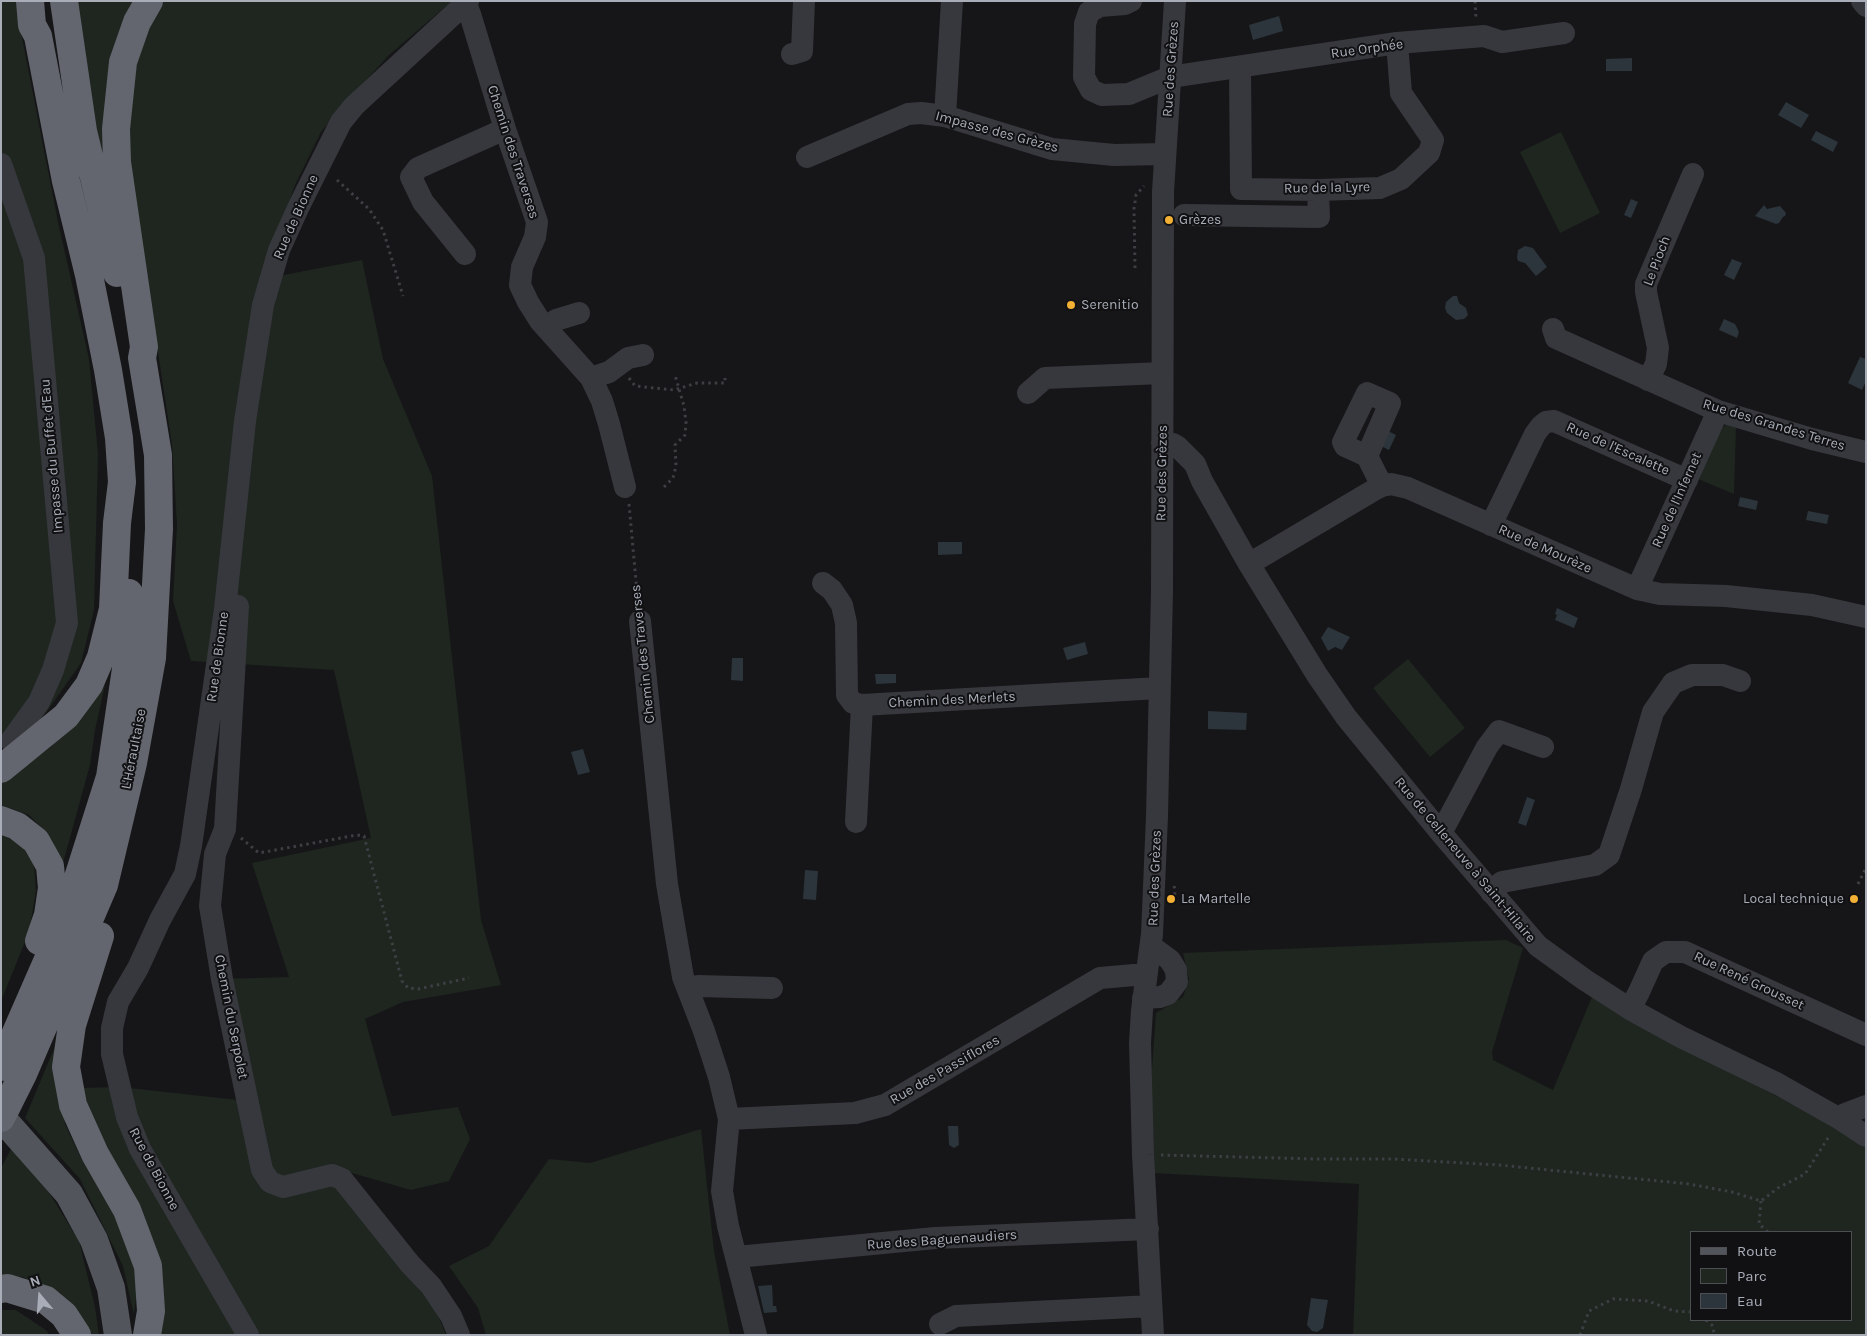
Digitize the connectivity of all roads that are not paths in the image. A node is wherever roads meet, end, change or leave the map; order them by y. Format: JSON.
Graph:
{"nodes":[{"id":1,"x":30,"y":1,"type":"edge"},
{"id":2,"x":44,"y":1,"type":"edge"},
{"id":3,"x":64,"y":1,"type":"edge"},
{"id":4,"x":149,"y":1,"type":"edge"},
{"id":5,"x":804,"y":1,"type":"edge"},
{"id":6,"x":952,"y":1,"type":"edge"},
{"id":7,"x":1131,"y":1,"type":"edge"},
{"id":8,"x":1175,"y":1,"type":"edge"},
{"id":9,"x":1862,"y":1,"type":"edge"},
{"id":10,"x":467,"y":3,"type":"edge"},
{"id":11,"x":1866,"y":6,"type":"edge"},
{"id":12,"x":1564,"y":33,"type":"dead end"},
{"id":13,"x":38,"y":36,"type":"junction"},
{"id":14,"x":1397,"y":44,"type":"junction"},
{"id":15,"x":792,"y":54,"type":"dead end"},
{"id":16,"x":1240,"y":68,"type":"junction"},
{"id":17,"x":1170,"y":77,"type":"junction"},
{"id":18,"x":945,"y":116,"type":"junction"},
{"id":19,"x":505,"y":129,"type":"junction"},
{"id":20,"x":1165,"y":154,"type":"junction"},
{"id":21,"x":808,"y":158,"type":"dead end"},
{"id":22,"x":1,"y":164,"type":"edge"},
{"id":23,"x":1693,"y":174,"type":"dead end"},
{"id":24,"x":1241,"y":189,"type":"junction"},
{"id":25,"x":1318,"y":190,"type":"junction"},
{"id":26,"x":1184,"y":215,"type":"dead end"},
{"id":27,"x":1240,"y":216,"type":"junction"},
{"id":28,"x":465,"y":254,"type":"dead end"},
{"id":29,"x":579,"y":313,"type":"dead end"},
{"id":30,"x":546,"y":327,"type":"junction"},
{"id":31,"x":1553,"y":329,"type":"dead end"},
{"id":32,"x":643,"y":355,"type":"dead end"},
{"id":33,"x":142,"y":358,"type":"junction"},
{"id":34,"x":1162,"y":373,"type":"junction"},
{"id":35,"x":1639,"y":375,"type":"junction"},
{"id":36,"x":591,"y":378,"type":"junction"},
{"id":37,"x":1028,"y":393,"type":"dead end"},
{"id":38,"x":1718,"y":411,"type":"junction"},
{"id":39,"x":1162,"y":443,"type":"junction"},
{"id":40,"x":1866,"y":452,"type":"edge"},
{"id":41,"x":1367,"y":456,"type":"dead end"},
{"id":42,"x":1161,"y":472,"type":"junction"},
{"id":43,"x":1686,"y":480,"type":"junction"},
{"id":44,"x":1202,"y":481,"type":"junction"},
{"id":45,"x":122,"y":482,"type":"junction"},
{"id":46,"x":1382,"y":486,"type":"junction"},
{"id":47,"x":625,"y":488,"type":"road end"},
{"id":48,"x":1491,"y":525,"type":"junction"},
{"id":49,"x":1249,"y":564,"type":"junction"},
{"id":50,"x":228,"y":583,"type":"junction"},
{"id":51,"x":823,"y":583,"type":"dead end"},
{"id":52,"x":1637,"y":589,"type":"junction"},
{"id":53,"x":1866,"y":617,"type":"edge"},
{"id":54,"x":640,"y":621,"type":"road end"},
{"id":55,"x":1740,"y":681,"type":"dead end"},
{"id":56,"x":1159,"y":688,"type":"junction"},
{"id":57,"x":862,"y":705,"type":"junction"},
{"id":58,"x":11,"y":741,"type":"dead end"},
{"id":59,"x":1543,"y":747,"type":"dead end"},
{"id":60,"x":1,"y":769,"type":"edge"},
{"id":61,"x":1,"y":820,"type":"edge"},
{"id":62,"x":856,"y":822,"type":"dead end"},
{"id":63,"x":1441,"y":833,"type":"junction"},
{"id":64,"x":104,"y":885,"type":"junction"},
{"id":65,"x":1490,"y":892,"type":"junction"},
{"id":66,"x":1151,"y":946,"type":"junction"},
{"id":67,"x":1145,"y":987,"type":"junction"},
{"id":68,"x":772,"y":988,"type":"dead end"},
{"id":69,"x":688,"y":990,"type":"junction"},
{"id":70,"x":1630,"y":1010,"type":"junction"},
{"id":71,"x":1866,"y":1035,"type":"edge"},
{"id":72,"x":7,"y":1063,"type":"edge"},
{"id":73,"x":1866,"y":1106,"type":"edge"},
{"id":74,"x":1,"y":1117,"type":"edge"},
{"id":75,"x":729,"y":1119,"type":"junction"},
{"id":76,"x":1840,"y":1119,"type":"junction"},
{"id":77,"x":1866,"y":1136,"type":"edge"},
{"id":78,"x":1148,"y":1229,"type":"junction"},
{"id":79,"x":737,"y":1257,"type":"junction"},
{"id":80,"x":1,"y":1288,"type":"edge"},
{"id":81,"x":1151,"y":1306,"type":"junction"},
{"id":82,"x":940,"y":1324,"type":"dead end"},
{"id":83,"x":77,"y":1335,"type":"edge"},
{"id":84,"x":118,"y":1335,"type":"edge"},
{"id":85,"x":147,"y":1335,"type":"edge"},
{"id":86,"x":248,"y":1335,"type":"edge"},
{"id":87,"x":459,"y":1335,"type":"edge"},
{"id":88,"x":756,"y":1335,"type":"edge"},
{"id":89,"x":1152,"y":1335,"type":"edge"}],
"edges":[{"from":1,"to":13,"type":"highway"},
{"from":2,"to":13,"type":"highway"},
{"from":3,"to":33,"type":"highway"},
{"from":4,"to":33,"type":"highway"},
{"from":5,"to":15,"type":"street"},
{"from":6,"to":18,"type":"street"},
{"from":7,"to":17,"type":"street","name":"Rue Orphée"},
{"from":8,"to":17,"type":"street","name":"Rue des Grèzes"},
{"from":9,"to":11,"type":"street"},
{"from":10,"to":19,"type":"street","name":"Chemin des Traverses"},
{"from":10,"to":50,"type":"street","name":"Rue de Bionne"},
{"from":12,"to":14,"type":"street","name":"Rue Orphée"},
{"from":13,"to":45,"type":"highway"},
{"from":14,"to":16,"type":"street","name":"Rue Orphée"},
{"from":14,"to":25,"type":"street","name":"Rue de la Lyre"},
{"from":16,"to":17,"type":"street","name":"Rue Orphée"},
{"from":16,"to":24,"type":"street"},
{"from":17,"to":20,"type":"street","name":"Rue des Grèzes"},
{"from":18,"to":20,"type":"street","name":"Impasse des Grèzes"},
{"from":18,"to":21,"type":"street","name":"Impasse des Grèzes"},
{"from":19,"to":28,"type":"street"},
{"from":19,"to":30,"type":"street","name":"Chemin des Traverses"},
{"from":20,"to":34,"type":"street","name":"Rue des Grèzes"},
{"from":22,"to":58,"type":"street","name":"Impasse du Buffet d'Eau"},
{"from":23,"to":35,"type":"street","name":"Le Pioch"},
{"from":24,"to":25,"type":"street","name":"Rue de la Lyre"},
{"from":24,"to":27,"type":"street"},
{"from":25,"to":27,"type":"street","name":"Rue de la Lyre"},
{"from":26,"to":27,"type":"street","name":"Rue de la Lyre"},
{"from":29,"to":30,"type":"street"},
{"from":30,"to":36,"type":"street","name":"Chemin des Traverses"},
{"from":31,"to":35,"type":"street","name":"Rue des Grandes Terres"},
{"from":32,"to":36,"type":"street"},
{"from":33,"to":64,"type":"highway","name":"L'Héraultaise"},
{"from":34,"to":37,"type":"street"},
{"from":34,"to":39,"type":"street","name":"Rue des Grèzes"},
{"from":35,"to":38,"type":"street","name":"Rue des Grandes Terres"},
{"from":36,"to":47,"type":"street","name":"Chemin des Traverses"},
{"from":38,"to":40,"type":"street","name":"Rue des Grandes Terres"},
{"from":38,"to":43,"type":"street","name":"Rue de l'Infernet"},
{"from":39,"to":42,"type":"street","name":"Rue des Grèzes"},
{"from":39,"to":44,"type":"street","name":"Rue de Celleneuve à Saint-Hilaire"},
{"from":41,"to":46,"type":"street"},
{"from":42,"to":44,"type":"street"},
{"from":42,"to":56,"type":"street","name":"Rue des Grèzes"},
{"from":43,"to":48,"type":"street","name":"Rue de l'Escalette"},
{"from":43,"to":52,"type":"street","name":"Rue de l'Infernet"},
{"from":44,"to":49,"type":"street","name":"Rue de Celleneuve à Saint-Hilaire"},
{"from":45,"to":60,"type":"highway"},
{"from":45,"to":72,"type":"highway","name":"L'Héraultaise"},
{"from":46,"to":48,"type":"street","name":"Rue de Mourèze"},
{"from":46,"to":49,"type":"street"},
{"from":48,"to":52,"type":"street","name":"Rue de Mourèze"},
{"from":49,"to":63,"type":"street","name":"Rue de Celleneuve à Saint-Hilaire"},
{"from":50,"to":86,"type":"street","name":"Rue de Bionne"},
{"from":50,"to":87,"type":"street","name":"Chemin du Serpolet"},
{"from":51,"to":57,"type":"street"},
{"from":52,"to":53,"type":"street","name":"Rue de Mourèze"},
{"from":54,"to":69,"type":"street","name":"Chemin des Traverses"},
{"from":55,"to":65,"type":"street"},
{"from":56,"to":57,"type":"street","name":"Chemin des Merlets"},
{"from":56,"to":66,"type":"street","name":"Rue des Grèzes"},
{"from":57,"to":62,"type":"street"},
{"from":59,"to":63,"type":"street"},
{"from":61,"to":72,"type":"highway"},
{"from":63,"to":65,"type":"street","name":"Rue de Celleneuve à Saint-Hilaire"},
{"from":64,"to":72,"type":"highway","name":"L'Héraultaise"},
{"from":64,"to":85,"type":"highway"},
{"from":65,"to":70,"type":"street","name":"Rue de Celleneuve à Saint-Hilaire"},
{"from":66,"to":67,"type":"street","name":"Rue des Grèzes"},
{"from":66,"to":67,"type":"street","name":"Rue des Grèzes"},
{"from":67,"to":75,"type":"street","name":"Rue des Passiflores"},
{"from":67,"to":78,"type":"street","name":"Rue des Grèzes"},
{"from":68,"to":69,"type":"street"},
{"from":69,"to":75,"type":"street","name":"Chemin des Traverses"},
{"from":70,"to":71,"type":"street","name":"Rue René Grousset"},
{"from":70,"to":76,"type":"street","name":"Rue de Celleneuve à Saint-Hilaire"},
{"from":72,"to":74,"type":"highway","name":"L'Héraultaise"},
{"from":73,"to":76,"type":"street"},
{"from":74,"to":84,"type":"main road"},
{"from":75,"to":79,"type":"street","name":"Chemin des Traverses"},
{"from":76,"to":77,"type":"street","name":"Rue de Celleneuve à Saint-Hilaire"},
{"from":78,"to":79,"type":"street","name":"Rue des Baguenaudiers"},
{"from":78,"to":81,"type":"street","name":"Rue des Grèzes"},
{"from":79,"to":88,"type":"street","name":"Chemin des Traverses"},
{"from":80,"to":83,"type":"highway"},
{"from":81,"to":82,"type":"street"},
{"from":81,"to":89,"type":"street","name":"Rue des Grèzes"}]}
